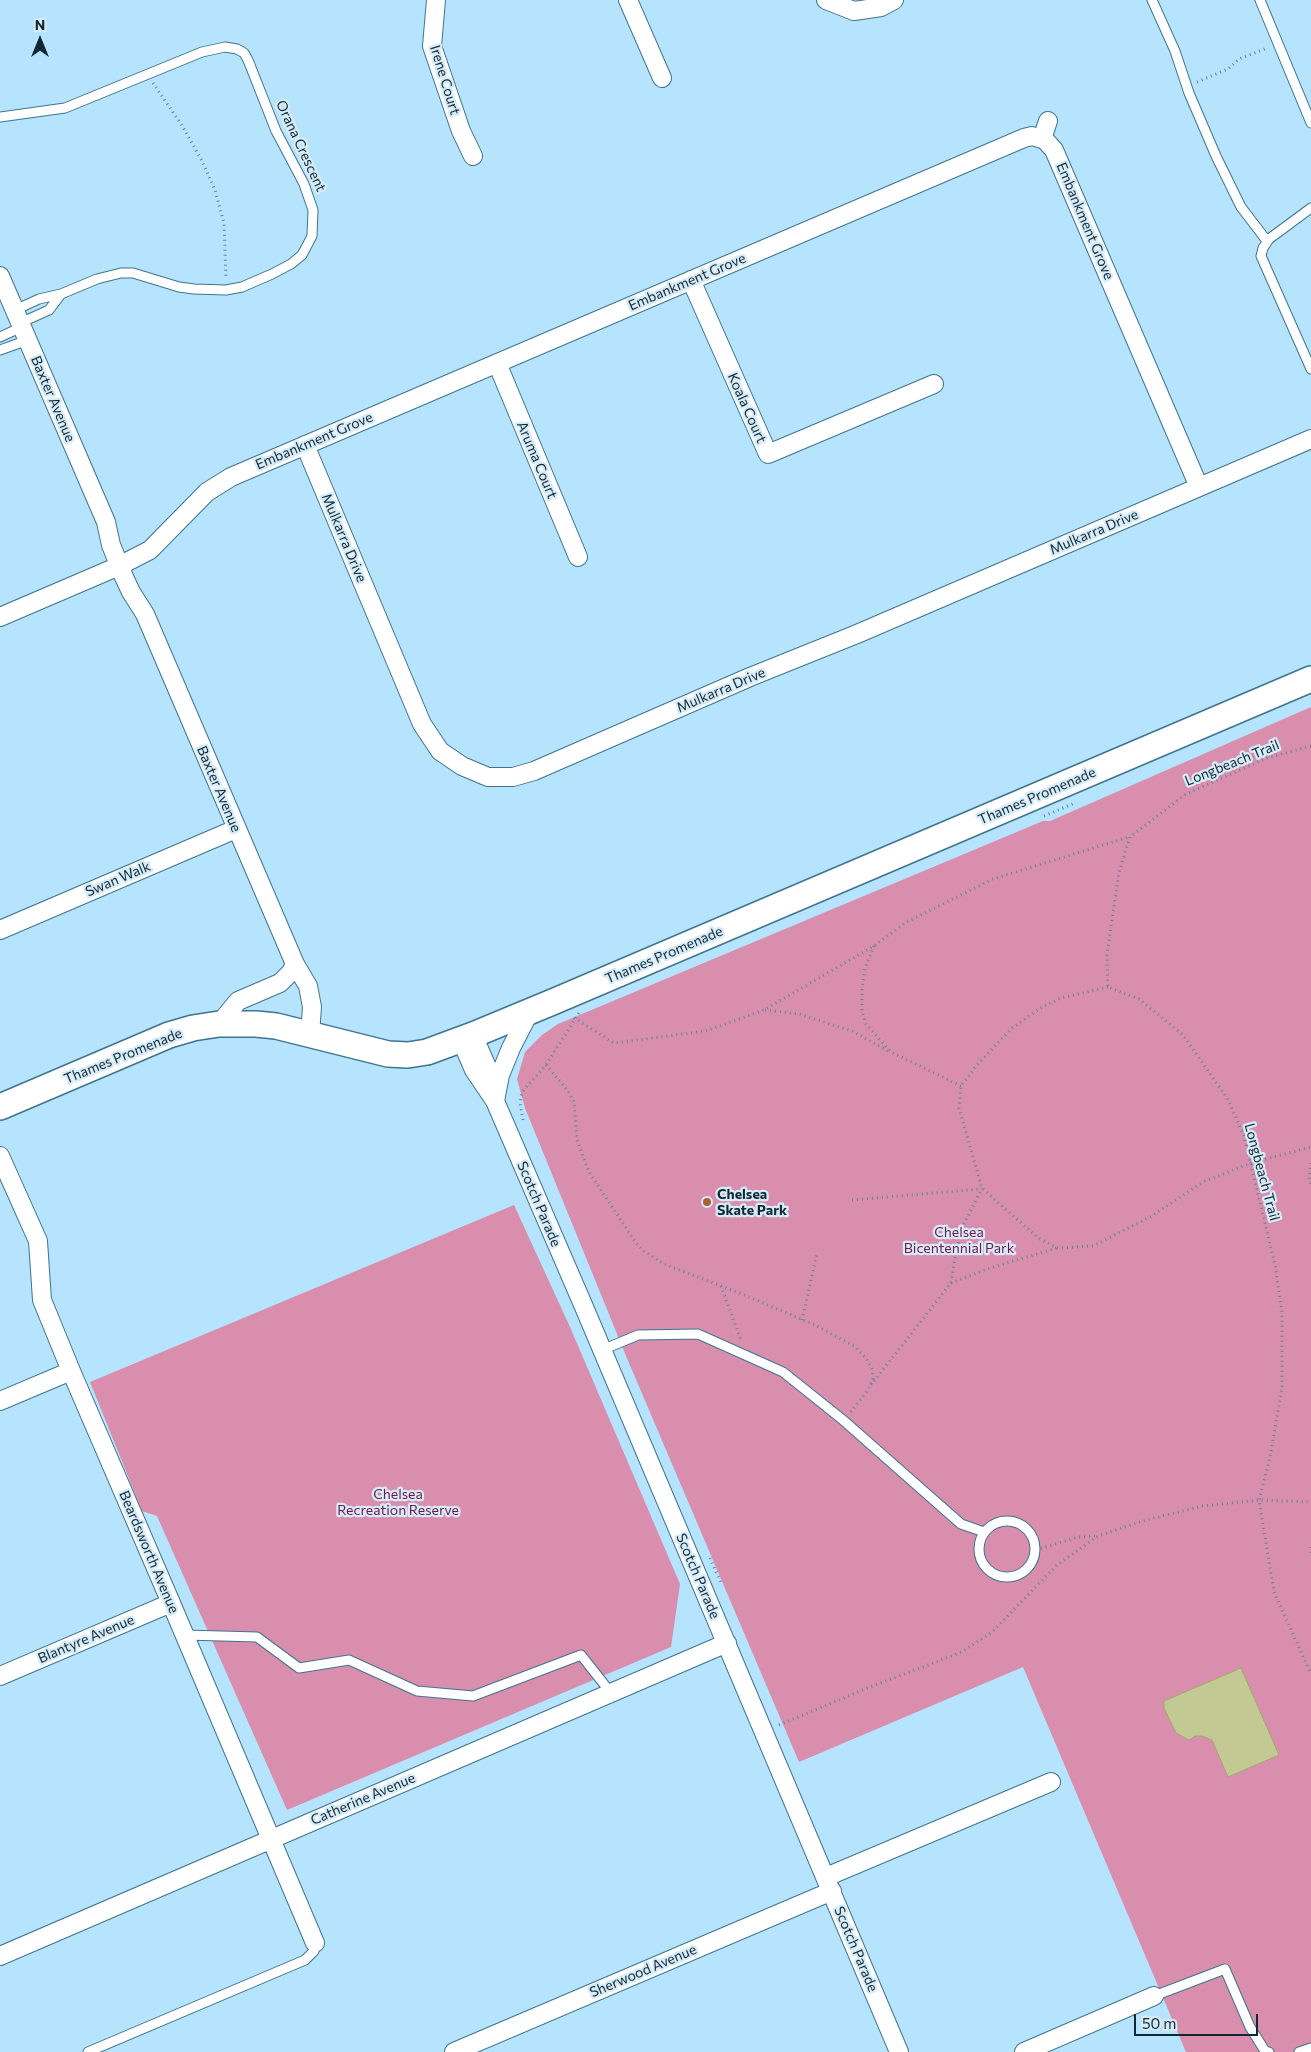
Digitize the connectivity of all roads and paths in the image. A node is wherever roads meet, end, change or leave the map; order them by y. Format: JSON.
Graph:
{"nodes":[{"id":1,"x":436,"y":0,"type":"edge"},
{"id":2,"x":628,"y":0,"type":"edge"},
{"id":3,"x":826,"y":0,"type":"edge"},
{"id":4,"x":894,"y":0,"type":"edge"},
{"id":5,"x":1152,"y":0,"type":"edge"},
{"id":6,"x":1260,"y":0,"type":"edge"},
{"id":7,"x":1278,"y":43,"type":"junction"},
{"id":8,"x":147,"y":74,"type":"junction"},
{"id":9,"x":662,"y":78,"type":"dead end"},
{"id":10,"x":1187,"y":87,"type":"junction"},
{"id":11,"x":0,"y":117,"type":"edge"},
{"id":12,"x":1048,"y":121,"type":"dead end"},
{"id":13,"x":1311,"y":123,"type":"edge"},
{"id":14,"x":1042,"y":138,"type":"junction"},
{"id":15,"x":473,"y":156,"type":"dead end"},
{"id":16,"x":1311,"y":208,"type":"edge"},
{"id":17,"x":1267,"y":241,"type":"junction"},
{"id":18,"x":0,"y":276,"type":"edge"},
{"id":19,"x":691,"y":280,"type":"junction"},
{"id":20,"x":226,"y":290,"type":"junction"},
{"id":21,"x":62,"y":294,"type":"junction"},
{"id":22,"x":21,"y":325,"type":"junction"},
{"id":23,"x":0,"y":337,"type":"edge"},
{"id":24,"x":0,"y":350,"type":"edge"},
{"id":25,"x":497,"y":363,"type":"junction"},
{"id":26,"x":1311,"y":369,"type":"edge"},
{"id":27,"x":934,"y":384,"type":"dead end"},
{"id":28,"x":1311,"y":440,"type":"edge"},
{"id":29,"x":305,"y":445,"type":"junction"},
{"id":30,"x":1199,"y":487,"type":"junction"},
{"id":31,"x":578,"y":557,"type":"dead end"},
{"id":32,"x":124,"y":564,"type":"junction"},
{"id":33,"x":0,"y":617,"type":"edge"},
{"id":34,"x":1311,"y":679,"type":"edge"},
{"id":35,"x":1311,"y":746,"type":"edge"},
{"id":36,"x":1081,"y":798,"type":"dead end"},
{"id":37,"x":1037,"y":817,"type":"dead end"},
{"id":38,"x":236,"y":829,"type":"junction"},
{"id":39,"x":1130,"y":837,"type":"junction"},
{"id":40,"x":0,"y":930,"type":"edge"},
{"id":41,"x":874,"y":946,"type":"junction"},
{"id":42,"x":295,"y":964,"type":"junction"},
{"id":43,"x":1108,"y":987,"type":"junction"},
{"id":44,"x":764,"y":1010,"type":"junction"},
{"id":45,"x":530,"y":1011,"type":"junction"},
{"id":46,"x":582,"y":1011,"type":"dead end"},
{"id":47,"x":574,"y":1018,"type":"junction"},
{"id":48,"x":219,"y":1024,"type":"junction"},
{"id":49,"x":304,"y":1032,"type":"junction"},
{"id":50,"x":467,"y":1038,"type":"junction"},
{"id":51,"x":891,"y":1052,"type":"junction"},
{"id":52,"x":546,"y":1066,"type":"junction"},
{"id":53,"x":961,"y":1086,"type":"junction"},
{"id":54,"x":495,"y":1101,"type":"junction"},
{"id":55,"x":0,"y":1107,"type":"edge"},
{"id":56,"x":523,"y":1121,"type":"dead end"},
{"id":57,"x":1311,"y":1148,"type":"edge"},
{"id":58,"x":0,"y":1156,"type":"edge"},
{"id":59,"x":1250,"y":1163,"type":"junction"},
{"id":60,"x":1311,"y":1163,"type":"edge"},
{"id":61,"x":1311,"y":1184,"type":"edge"},
{"id":62,"x":982,"y":1188,"type":"junction"},
{"id":63,"x":852,"y":1200,"type":"dead end"},
{"id":64,"x":1058,"y":1248,"type":"junction"},
{"id":65,"x":817,"y":1254,"type":"dead end"},
{"id":66,"x":951,"y":1283,"type":"junction"},
{"id":67,"x":721,"y":1286,"type":"dead end"},
{"id":68,"x":802,"y":1320,"type":"dead end"},
{"id":69,"x":602,"y":1350,"type":"junction"},
{"id":70,"x":747,"y":1356,"type":"junction"},
{"id":71,"x":71,"y":1371,"type":"junction"},
{"id":72,"x":868,"y":1390,"type":"junction"},
{"id":73,"x":0,"y":1401,"type":"edge"},
{"id":74,"x":843,"y":1420,"type":"junction"},
{"id":75,"x":1259,"y":1500,"type":"junction"},
{"id":76,"x":1311,"y":1502,"type":"edge"},
{"id":77,"x":984,"y":1532,"type":"junction"},
{"id":78,"x":1098,"y":1536,"type":"junction"},
{"id":79,"x":1311,"y":1547,"type":"edge"},
{"id":80,"x":1036,"y":1550,"type":"junction"},
{"id":81,"x":1311,"y":1556,"type":"edge"},
{"id":82,"x":171,"y":1603,"type":"junction"},
{"id":83,"x":185,"y":1635,"type":"junction"},
{"id":84,"x":727,"y":1643,"type":"junction"},
{"id":85,"x":1311,"y":1674,"type":"edge"},
{"id":86,"x":0,"y":1676,"type":"edge"},
{"id":87,"x":611,"y":1693,"type":"junction"},
{"id":88,"x":763,"y":1732,"type":"junction"},
{"id":89,"x":1051,"y":1782,"type":"dead end"},
{"id":90,"x":270,"y":1839,"type":"junction"},
{"id":91,"x":829,"y":1884,"type":"junction"},
{"id":92,"x":315,"y":1943,"type":"joint"},
{"id":93,"x":0,"y":1956,"type":"edge"},
{"id":94,"x":1154,"y":1996,"type":"joint"},
{"id":95,"x":1311,"y":2048,"type":"edge"},
{"id":96,"x":88,"y":2052,"type":"edge"},
{"id":97,"x":454,"y":2052,"type":"edge"},
{"id":98,"x":899,"y":2052,"type":"edge"},
{"id":99,"x":1024,"y":2052,"type":"edge"},
{"id":100,"x":1269,"y":2052,"type":"edge"},
{"id":101,"x":1299,"y":2052,"type":"edge"}],
"edges":[{"from":1,"to":15,"type":"street","name":"Irene Court"},
{"from":2,"to":9,"type":"street"},
{"from":3,"to":4,"type":"street"},
{"from":5,"to":10,"type":"lane"},
{"from":6,"to":7,"type":"lane"},
{"from":7,"to":10,"type":"path"},
{"from":7,"to":13,"type":"lane"},
{"from":8,"to":11,"type":"lane","name":"Orana Crescent"},
{"from":8,"to":20,"type":"path"},
{"from":8,"to":20,"type":"lane","name":"Orana Crescent"},
{"from":10,"to":17,"type":"lane"},
{"from":12,"to":14,"type":"street"},
{"from":14,"to":19,"type":"street","name":"Embankment Grove"},
{"from":14,"to":30,"type":"street","name":"Embankment Grove"},
{"from":16,"to":17,"type":"lane"},
{"from":17,"to":26,"type":"lane"},
{"from":18,"to":22,"type":"street","name":"Baxter Avenue"},
{"from":19,"to":25,"type":"street","name":"Embankment Grove"},
{"from":19,"to":27,"type":"street","name":"Koala Court"},
{"from":20,"to":21,"type":"lane","name":"Orana Crescent"},
{"from":21,"to":22,"type":"lane","name":"Orana Crescent"},
{"from":21,"to":22,"type":"lane","name":"Orana Crescent"},
{"from":22,"to":23,"type":"lane"},
{"from":22,"to":24,"type":"lane"},
{"from":22,"to":32,"type":"street","name":"Baxter Avenue"},
{"from":25,"to":29,"type":"street","name":"Embankment Grove"},
{"from":25,"to":31,"type":"street","name":"Aruma Court"},
{"from":28,"to":30,"type":"street","name":"Mulkarra Drive"},
{"from":29,"to":30,"type":"street","name":"Mulkarra Drive"},
{"from":29,"to":32,"type":"street","name":"Embankment Grove"},
{"from":32,"to":33,"type":"street","name":"Embankment Grove"},
{"from":32,"to":38,"type":"street","name":"Baxter Avenue"},
{"from":34,"to":45,"type":"main road","name":"Thames Promenade"},
{"from":35,"to":39,"type":"path","name":"Longbeach Trail"},
{"from":36,"to":37,"type":"path"},
{"from":38,"to":40,"type":"street","name":"Swan Walk"},
{"from":38,"to":42,"type":"street","name":"Baxter Avenue"},
{"from":39,"to":41,"type":"path"},
{"from":39,"to":43,"type":"path"},
{"from":41,"to":44,"type":"path"},
{"from":41,"to":51,"type":"path"},
{"from":42,"to":48,"type":"street"},
{"from":42,"to":49,"type":"street","name":"Baxter Avenue"},
{"from":43,"to":53,"type":"path"},
{"from":43,"to":59,"type":"path","name":"Longbeach Trail"},
{"from":44,"to":47,"type":"path"},
{"from":44,"to":51,"type":"path"},
{"from":45,"to":50,"type":"main road","name":"Thames Promenade"},
{"from":45,"to":54,"type":"street"},
{"from":46,"to":47,"type":"path"},
{"from":47,"to":52,"type":"path"},
{"from":48,"to":49,"type":"main road","name":"Thames Promenade"},
{"from":48,"to":55,"type":"main road","name":"Thames Promenade"},
{"from":49,"to":50,"type":"main road","name":"Thames Promenade"},
{"from":50,"to":54,"type":"street","name":"Scotch Parade"},
{"from":51,"to":53,"type":"path"},
{"from":52,"to":56,"type":"path"},
{"from":52,"to":72,"type":"path"},
{"from":53,"to":62,"type":"path"},
{"from":54,"to":69,"type":"street","name":"Scotch Parade"},
{"from":57,"to":59,"type":"path"},
{"from":58,"to":71,"type":"street","name":"Beardsworth Avenue"},
{"from":59,"to":64,"type":"path"},
{"from":59,"to":75,"type":"path","name":"Longbeach Trail"},
{"from":60,"to":61,"type":"path"},
{"from":62,"to":63,"type":"path"},
{"from":62,"to":64,"type":"path"},
{"from":62,"to":66,"type":"path"},
{"from":64,"to":66,"type":"path"},
{"from":65,"to":68,"type":"path"},
{"from":66,"to":72,"type":"path"},
{"from":67,"to":70,"type":"path"},
{"from":69,"to":70,"type":"lane"},
{"from":69,"to":84,"type":"street","name":"Scotch Parade"},
{"from":70,"to":74,"type":"lane"},
{"from":71,"to":73,"type":"street"},
{"from":71,"to":82,"type":"street","name":"Beardsworth Avenue"},
{"from":72,"to":74,"type":"path"},
{"from":74,"to":77,"type":"lane"},
{"from":75,"to":76,"type":"path"},
{"from":75,"to":78,"type":"path"},
{"from":75,"to":85,"type":"path","name":"Longbeach Trail"},
{"from":77,"to":80,"type":"lane"},
{"from":77,"to":80,"type":"lane"},
{"from":78,"to":80,"type":"path"},
{"from":78,"to":88,"type":"path"},
{"from":79,"to":81,"type":"path"},
{"from":82,"to":83,"type":"street","name":"Beardsworth Avenue"},
{"from":82,"to":86,"type":"street","name":"Blantyre Avenue"},
{"from":83,"to":87,"type":"lane"},
{"from":83,"to":90,"type":"street","name":"Beardsworth Avenue"},
{"from":84,"to":87,"type":"street","name":"Catherine Avenue"},
{"from":84,"to":88,"type":"street","name":"Scotch Parade"},
{"from":87,"to":90,"type":"street","name":"Catherine Avenue"},
{"from":88,"to":91,"type":"street","name":"Scotch Parade"},
{"from":89,"to":91,"type":"street","name":"Sherwood Avenue"},
{"from":90,"to":92,"type":"street","name":"Beardsworth Avenue"},
{"from":90,"to":93,"type":"street","name":"Catherine Avenue"},
{"from":91,"to":97,"type":"street","name":"Sherwood Avenue"},
{"from":91,"to":98,"type":"street","name":"Scotch Parade"},
{"from":92,"to":96,"type":"lane"},
{"from":94,"to":99,"type":"street"},
{"from":94,"to":100,"type":"lane"},
{"from":95,"to":101,"type":"lane"}]}
